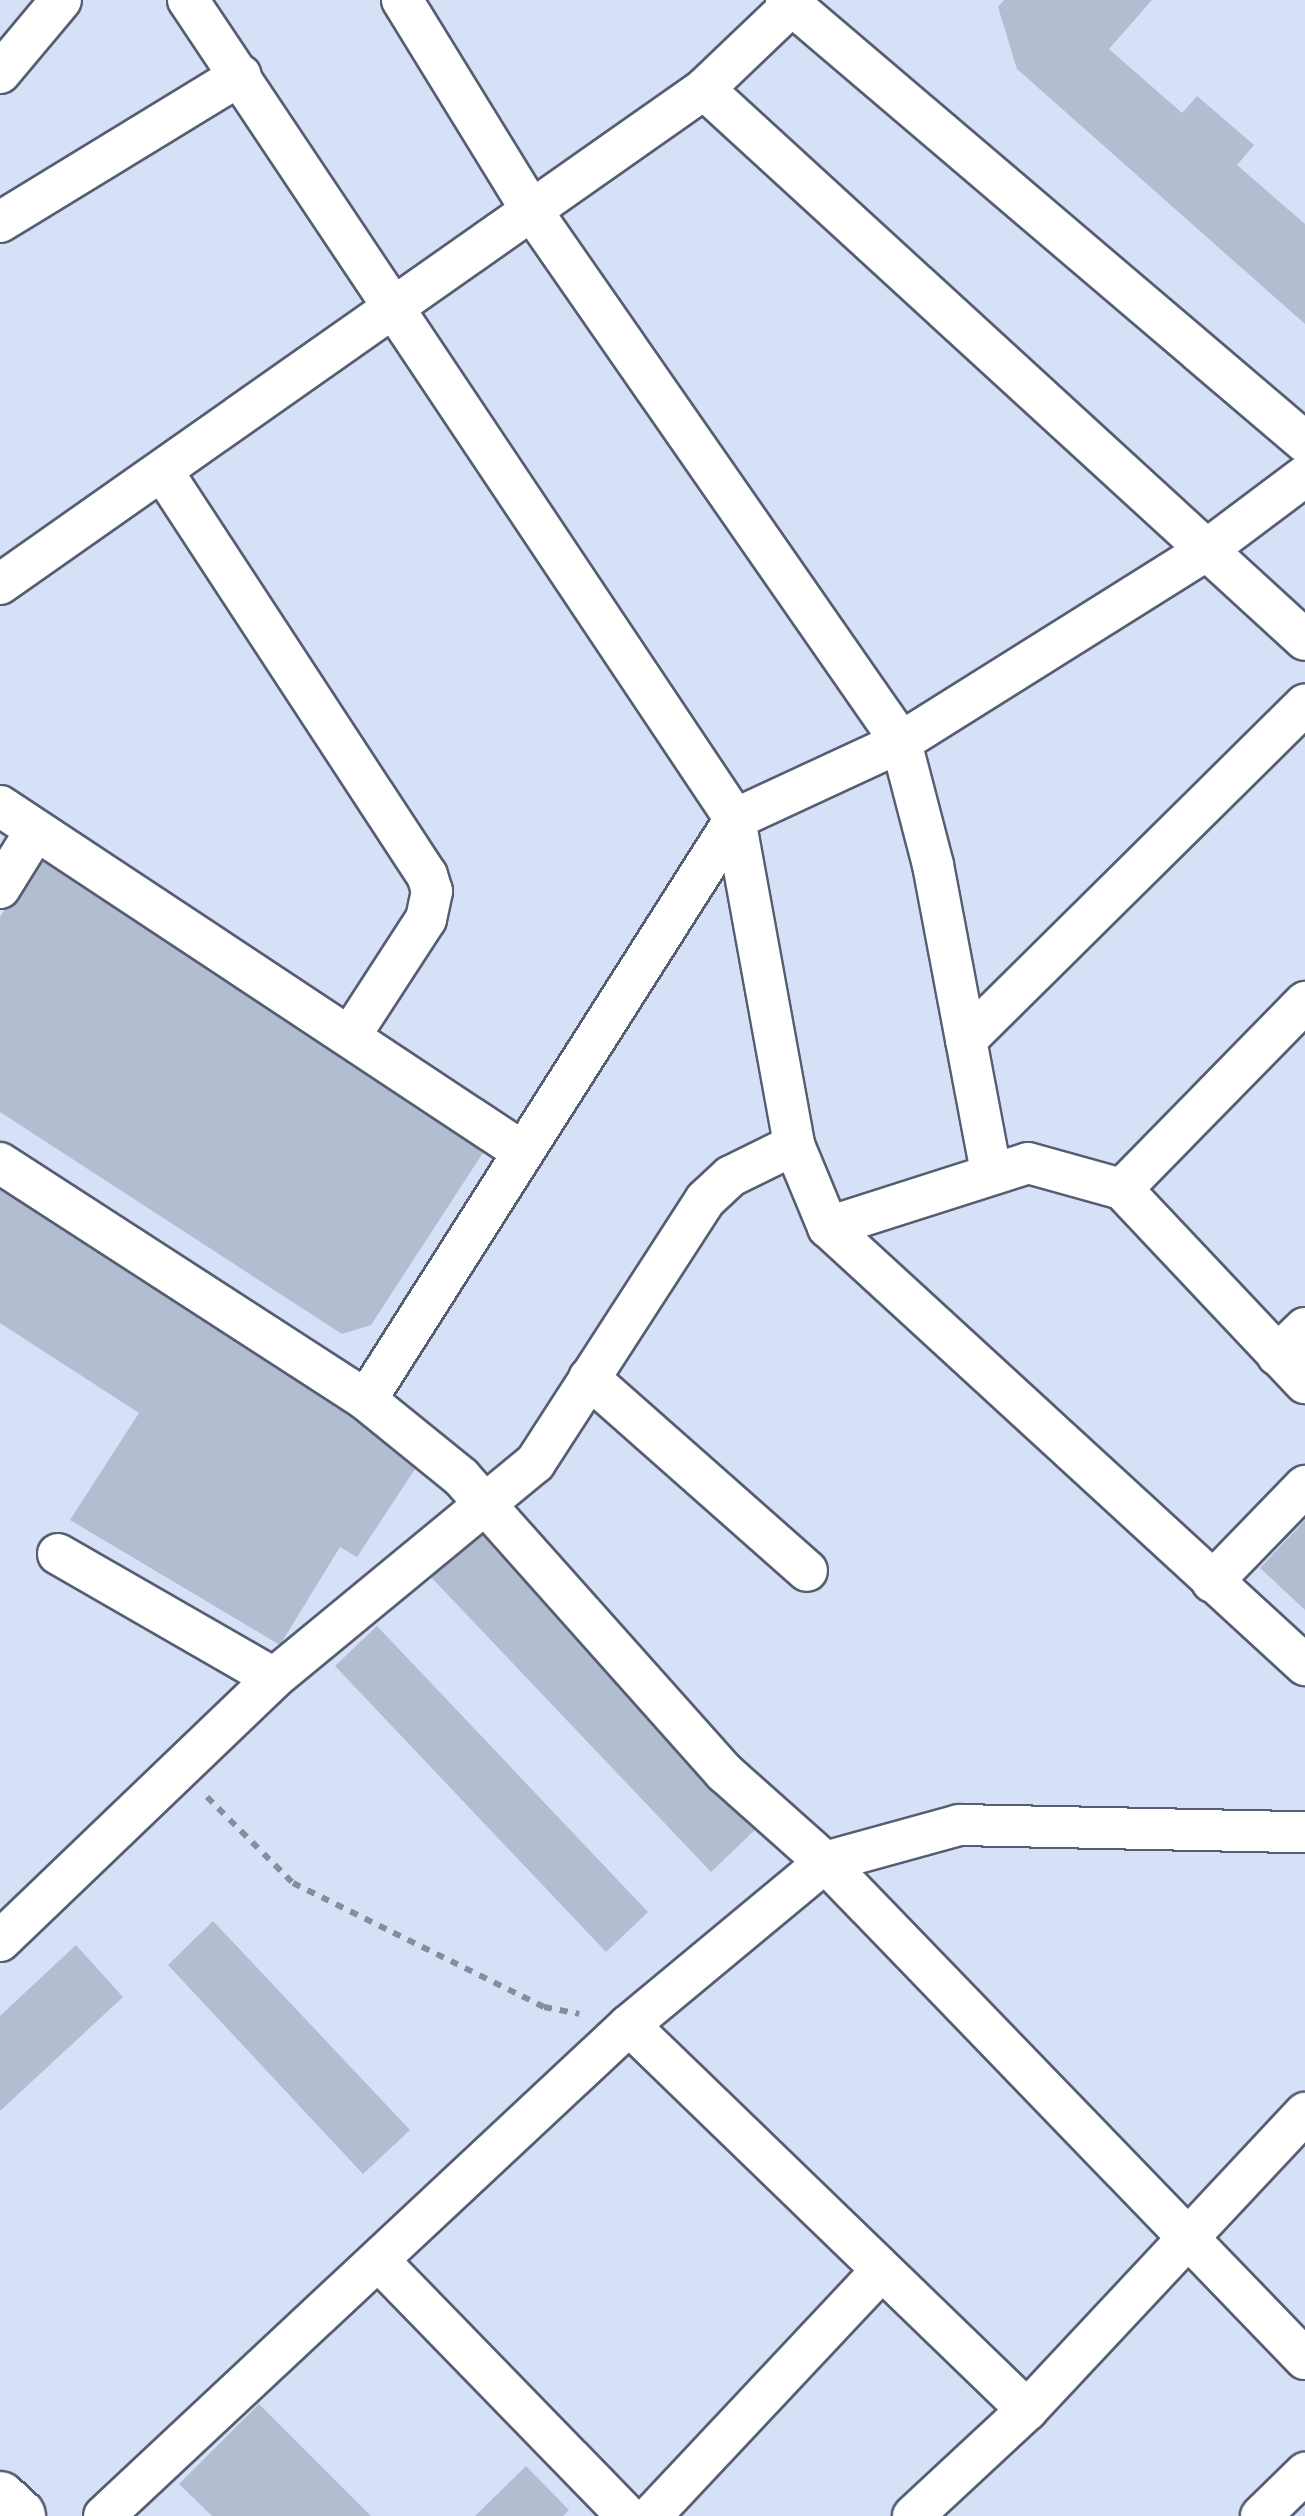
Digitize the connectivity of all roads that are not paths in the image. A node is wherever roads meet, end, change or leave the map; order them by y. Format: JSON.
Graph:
{"nodes":[{"id":1,"x":61,"y":0,"type":"edge"},
{"id":2,"x":188,"y":0,"type":"edge"},
{"id":3,"x":402,"y":0,"type":"edge"},
{"id":4,"x":789,"y":2,"type":"edge"},
{"id":5,"x":0,"y":73,"type":"edge"},
{"id":6,"x":241,"y":75,"type":"junction"},
{"id":7,"x":704,"y":88,"type":"junction"},
{"id":8,"x":532,"y":211,"type":"junction"},
{"id":9,"x":0,"y":222,"type":"edge"},
{"id":10,"x":393,"y":310,"type":"junction"},
{"id":11,"x":1305,"y":442,"type":"edge"},
{"id":12,"x":163,"y":472,"type":"junction"},
{"id":13,"x":1305,"y":476,"type":"edge"},
{"id":14,"x":1205,"y":551,"type":"junction"},
{"id":15,"x":0,"y":584,"type":"edge"},
{"id":16,"x":1305,"y":640,"type":"edge"},
{"id":17,"x":1305,"y":705,"type":"edge"},
{"id":18,"x":901,"y":742,"type":"junction"},
{"id":19,"x":0,"y":806,"type":"edge"},
{"id":20,"x":735,"y":819,"type":"junction"},
{"id":21,"x":36,"y":830,"type":"junction"},
{"id":22,"x":0,"y":888,"type":"edge"},
{"id":23,"x":1305,"y":1002,"type":"edge"},
{"id":24,"x":350,"y":1036,"type":"junction"},
{"id":25,"x":966,"y":1040,"type":"junction"},
{"id":26,"x":794,"y":1145,"type":"junction"},
{"id":27,"x":524,"y":1152,"type":"junction"},
{"id":28,"x":0,"y":1162,"type":"edge"},
{"id":29,"x":991,"y":1172,"type":"junction"},
{"id":30,"x":1122,"y":1188,"type":"junction"},
{"id":31,"x":828,"y":1227,"type":"junction"},
{"id":32,"x":1296,"y":1355,"type":"edge"},
{"id":33,"x":590,"y":1378,"type":"junction"},
{"id":34,"x":366,"y":1400,"type":"junction"},
{"id":35,"x":1305,"y":1486,"type":"edge"},
{"id":36,"x":482,"y":1506,"type":"junction"},
{"id":37,"x":58,"y":1554,"type":"dead end"},
{"id":38,"x":806,"y":1571,"type":"dead end"},
{"id":39,"x":1212,"y":1582,"type":"junction"},
{"id":40,"x":1305,"y":1665,"type":"edge"},
{"id":41,"x":274,"y":1678,"type":"junction"},
{"id":42,"x":1305,"y":1832,"type":"edge"},
{"id":43,"x":825,"y":1862,"type":"junction"},
{"id":44,"x":0,"y":1942,"type":"edge"},
{"id":45,"x":629,"y":2024,"type":"junction"},
{"id":46,"x":1305,"y":2113,"type":"edge"},
{"id":47,"x":1187,"y":2236,"type":"junction"},
{"id":48,"x":379,"y":2261,"type":"junction"},
{"id":49,"x":879,"y":2273,"type":"junction"},
{"id":50,"x":1305,"y":2359,"type":"edge"},
{"id":51,"x":1027,"y":2410,"type":"junction"},
{"id":52,"x":1305,"y":2473,"type":"edge"},
{"id":53,"x":0,"y":2498,"type":"edge"},
{"id":54,"x":19,"y":2516,"type":"edge"},
{"id":55,"x":104,"y":2516,"type":"edge"},
{"id":56,"x":627,"y":2516,"type":"edge"},
{"id":57,"x":652,"y":2516,"type":"edge"},
{"id":58,"x":913,"y":2516,"type":"edge"},
{"id":59,"x":1260,"y":2516,"type":"edge"}],
"edges":[{"from":1,"to":5,"type":"street"},
{"from":2,"to":6,"type":"street"},
{"from":3,"to":8,"type":"street"},
{"from":4,"to":7,"type":"street"},
{"from":4,"to":11,"type":"street"},
{"from":6,"to":9,"type":"street"},
{"from":6,"to":10,"type":"street"},
{"from":7,"to":8,"type":"street"},
{"from":7,"to":14,"type":"street"},
{"from":8,"to":10,"type":"street"},
{"from":8,"to":18,"type":"street"},
{"from":10,"to":12,"type":"street"},
{"from":10,"to":20,"type":"street"},
{"from":12,"to":15,"type":"street"},
{"from":12,"to":24,"type":"street"},
{"from":13,"to":14,"type":"street"},
{"from":14,"to":16,"type":"street"},
{"from":14,"to":18,"type":"street"},
{"from":17,"to":25,"type":"street"},
{"from":18,"to":20,"type":"street"},
{"from":18,"to":25,"type":"street"},
{"from":19,"to":21,"type":"street"},
{"from":20,"to":26,"type":"street"},
{"from":20,"to":27,"type":"street"},
{"from":21,"to":22,"type":"street"},
{"from":21,"to":24,"type":"street"},
{"from":23,"to":30,"type":"street"},
{"from":24,"to":27,"type":"street"},
{"from":25,"to":29,"type":"street"},
{"from":26,"to":31,"type":"street"},
{"from":26,"to":33,"type":"street"},
{"from":27,"to":34,"type":"street"},
{"from":28,"to":34,"type":"street"},
{"from":29,"to":30,"type":"street"},
{"from":29,"to":31,"type":"street"},
{"from":30,"to":32,"type":"street"},
{"from":31,"to":39,"type":"street"},
{"from":33,"to":36,"type":"street"},
{"from":33,"to":38,"type":"street"},
{"from":34,"to":36,"type":"street"},
{"from":35,"to":39,"type":"street"},
{"from":36,"to":41,"type":"street"},
{"from":36,"to":43,"type":"street"},
{"from":37,"to":41,"type":"street"},
{"from":39,"to":40,"type":"street"},
{"from":41,"to":44,"type":"street"},
{"from":42,"to":43,"type":"street"},
{"from":43,"to":45,"type":"street"},
{"from":43,"to":47,"type":"street"},
{"from":45,"to":48,"type":"street"},
{"from":45,"to":49,"type":"street"},
{"from":46,"to":47,"type":"street"},
{"from":47,"to":50,"type":"street"},
{"from":47,"to":51,"type":"street"},
{"from":48,"to":55,"type":"street"},
{"from":48,"to":56,"type":"street"},
{"from":49,"to":51,"type":"street"},
{"from":49,"to":57,"type":"street"},
{"from":51,"to":58,"type":"street"},
{"from":52,"to":59,"type":"street"},
{"from":53,"to":54,"type":"main road"}]}
